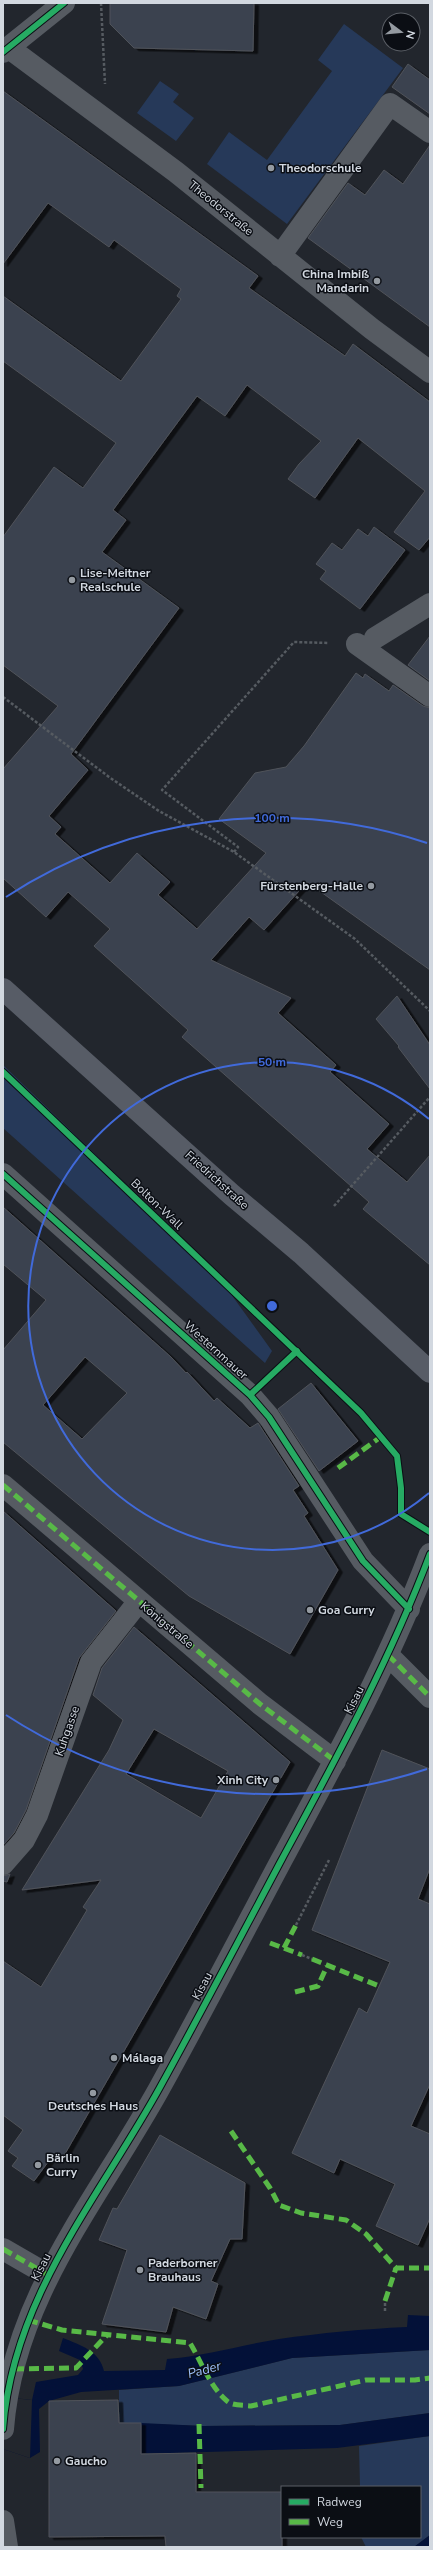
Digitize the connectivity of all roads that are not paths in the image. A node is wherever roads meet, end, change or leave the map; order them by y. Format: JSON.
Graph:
{"nodes":[{"id":1,"x":64,"y":3,"type":"edge"},
{"id":2,"x":6,"y":50,"type":"edge"},
{"id":3,"x":430,"y":132,"type":"edge"},
{"id":4,"x":280,"y":256,"type":"junction"},
{"id":5,"x":430,"y":372,"type":"edge"},
{"id":6,"x":430,"y":604,"type":"edge"},
{"id":7,"x":430,"y":696,"type":"edge"},
{"id":8,"x":3,"y":989,"type":"edge"},
{"id":9,"x":3,"y":1174,"type":"edge"},
{"id":10,"x":430,"y":1372,"type":"edge"},
{"id":11,"x":3,"y":1485,"type":"edge"},
{"id":12,"x":430,"y":1554,"type":"edge"},
{"id":13,"x":138,"y":1601,"type":"junction"},
{"id":14,"x":409,"y":1609,"type":"junction"},
{"id":15,"x":388,"y":1655,"type":"junction"},
{"id":16,"x":430,"y":1697,"type":"edge"},
{"id":17,"x":335,"y":1761,"type":"junction"},
{"id":18,"x":3,"y":1864,"type":"edge"},
{"id":19,"x":3,"y":2249,"type":"edge"},
{"id":20,"x":48,"y":2276,"type":"junction"},
{"id":21,"x":3,"y":2429,"type":"edge"},
{"id":22,"x":3,"y":2521,"type":"edge"},
{"id":23,"x":7,"y":2547,"type":"edge"}],
"edges":[{"from":1,"to":2,"type":"street"},
{"from":2,"to":4,"type":"street","name":"Theodorstraße"},
{"from":3,"to":4,"type":"street"},
{"from":4,"to":5,"type":"street","name":"Theodorstraße"},
{"from":6,"to":7,"type":"street"},
{"from":8,"to":10,"type":"main road","name":"Friedrichstraße"},
{"from":9,"to":14,"type":"street","name":"Westernmauer"},
{"from":11,"to":13,"type":"street","name":"Königstraße"},
{"from":12,"to":14,"type":"street","name":"Kisau"},
{"from":13,"to":17,"type":"street","name":"Königstraße"},
{"from":13,"to":18,"type":"street","name":"Kuhgasse"},
{"from":14,"to":15,"type":"street","name":"Kisau"},
{"from":15,"to":16,"type":"street"},
{"from":15,"to":17,"type":"street","name":"Kisau"},
{"from":17,"to":20,"type":"street","name":"Kisau"},
{"from":19,"to":20,"type":"street"},
{"from":20,"to":21,"type":"street","name":"Kisau"},
{"from":22,"to":23,"type":"street"}]}
